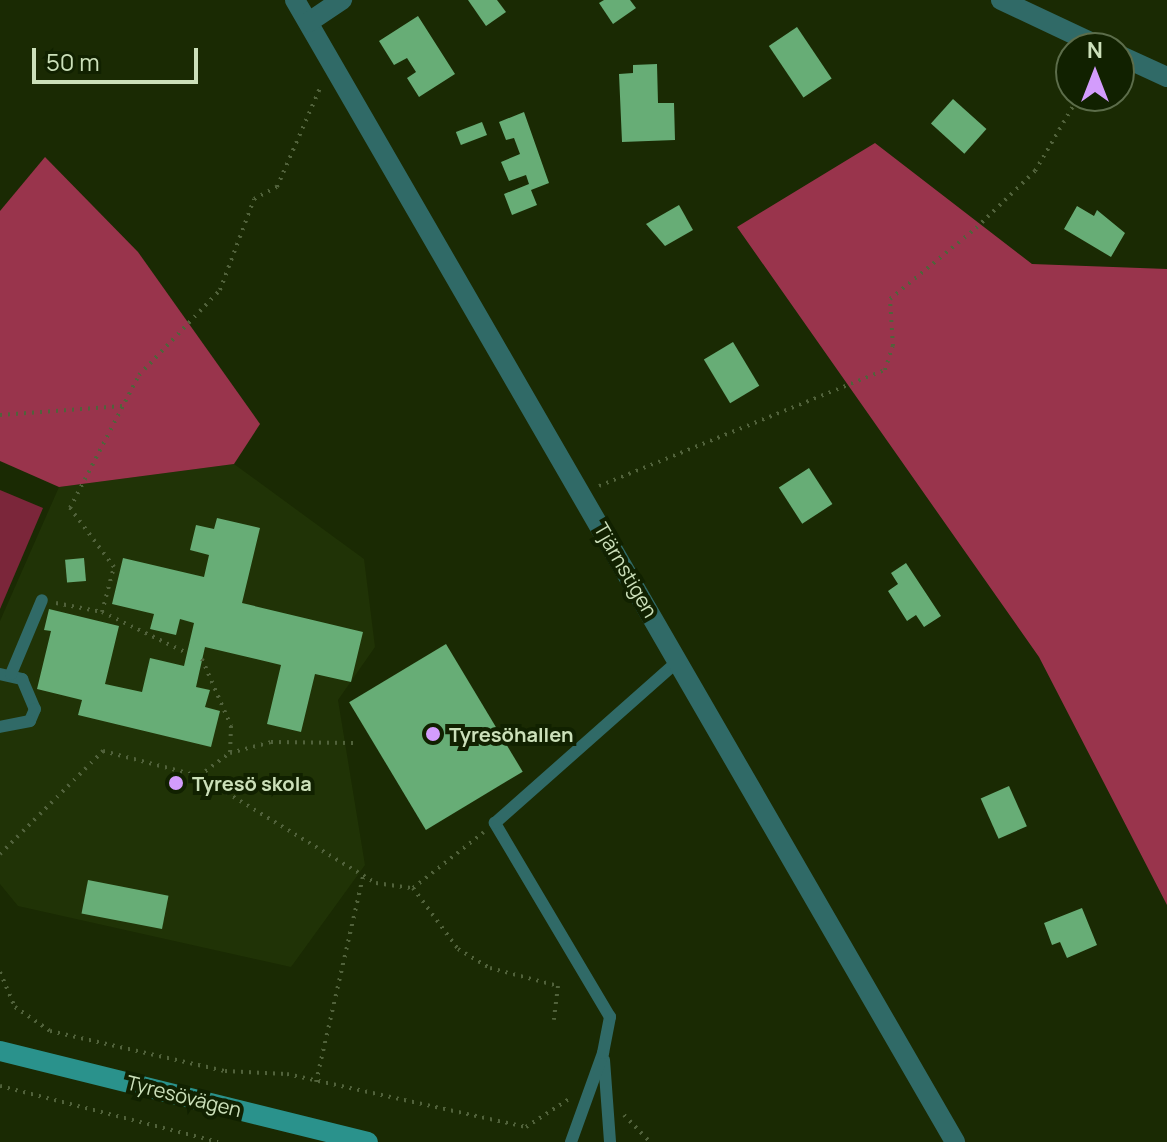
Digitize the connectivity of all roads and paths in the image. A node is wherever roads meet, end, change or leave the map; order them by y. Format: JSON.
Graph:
{"nodes":[{"id":1,"x":295,"y":0,"type":"edge"},
{"id":2,"x":342,"y":0,"type":"edge"},
{"id":3,"x":1001,"y":0,"type":"edge"},
{"id":4,"x":309,"y":22,"type":"junction"},
{"id":5,"x":1069,"y":32,"type":"edge"},
{"id":6,"x":1135,"y":62,"type":"edge"},
{"id":7,"x":333,"y":72,"type":"junction"},
{"id":8,"x":1167,"y":77,"type":"edge"},
{"id":9,"x":1070,"y":112,"type":"edge"},
{"id":10,"x":123,"y":406,"type":"junction"},
{"id":11,"x":0,"y":415,"type":"edge"},
{"id":12,"x":583,"y":494,"type":"junction"},
{"id":13,"x":42,"y":600,"type":"joint"},
{"id":14,"x":102,"y":612,"type":"junction"},
{"id":15,"x":187,"y":653,"type":"dead end"},
{"id":16,"x":202,"y":659,"type":"dead end"},
{"id":17,"x":678,"y":661,"type":"junction"},
{"id":18,"x":5,"y":674,"type":"edge"},
{"id":19,"x":0,"y":727,"type":"edge"},
{"id":20,"x":353,"y":743,"type":"dead end"},
{"id":21,"x":230,"y":753,"type":"junction"},
{"id":22,"x":199,"y":776,"type":"junction"},
{"id":23,"x":495,"y":823,"type":"junction"},
{"id":24,"x":0,"y":854,"type":"edge"},
{"id":25,"x":363,"y":877,"type":"junction"},
{"id":26,"x":413,"y":888,"type":"junction"},
{"id":27,"x":0,"y":972,"type":"edge"},
{"id":28,"x":554,"y":1020,"type":"dead end"},
{"id":29,"x":0,"y":1051,"type":"edge"},
{"id":30,"x":603,"y":1053,"type":"junction"},
{"id":31,"x":316,"y":1082,"type":"junction"},
{"id":32,"x":0,"y":1086,"type":"edge"},
{"id":33,"x":585,"y":1103,"type":"junction"},
{"id":34,"x":608,"y":1110,"type":"junction"},
{"id":35,"x":218,"y":1142,"type":"edge"},
{"id":36,"x":368,"y":1142,"type":"edge"},
{"id":37,"x":571,"y":1142,"type":"edge"},
{"id":38,"x":610,"y":1142,"type":"edge"},
{"id":39,"x":650,"y":1142,"type":"edge"},
{"id":40,"x":955,"y":1142,"type":"edge"}],
"edges":[{"from":1,"to":4,"type":"street","name":"Tjärnstigen"},
{"from":2,"to":4,"type":"street"},
{"from":3,"to":5,"type":"street"},
{"from":4,"to":7,"type":"street","name":"Tjärnstigen"},
{"from":6,"to":8,"type":"street"},
{"from":7,"to":10,"type":"path"},
{"from":7,"to":12,"type":"street","name":"Tjärnstigen"},
{"from":9,"to":12,"type":"path"},
{"from":10,"to":11,"type":"path"},
{"from":10,"to":14,"type":"path"},
{"from":12,"to":17,"type":"street","name":"Tjärnstigen"},
{"from":13,"to":14,"type":"path"},
{"from":13,"to":18,"type":"lane"},
{"from":14,"to":15,"type":"path"},
{"from":16,"to":21,"type":"path"},
{"from":17,"to":23,"type":"lane"},
{"from":17,"to":40,"type":"street","name":"Tjärnstigen"},
{"from":18,"to":19,"type":"lane"},
{"from":20,"to":21,"type":"path"},
{"from":21,"to":22,"type":"path"},
{"from":22,"to":24,"type":"path"},
{"from":22,"to":25,"type":"path"},
{"from":23,"to":26,"type":"path"},
{"from":23,"to":30,"type":"lane"},
{"from":25,"to":26,"type":"path"},
{"from":25,"to":31,"type":"path"},
{"from":26,"to":28,"type":"path"},
{"from":27,"to":31,"type":"path"},
{"from":29,"to":36,"type":"main road","name":"Tyresövägen"},
{"from":30,"to":33,"type":"lane"},
{"from":30,"to":34,"type":"lane"},
{"from":31,"to":33,"type":"path"},
{"from":32,"to":35,"type":"path"},
{"from":33,"to":37,"type":"lane"},
{"from":34,"to":38,"type":"lane"},
{"from":34,"to":39,"type":"path"}]}
